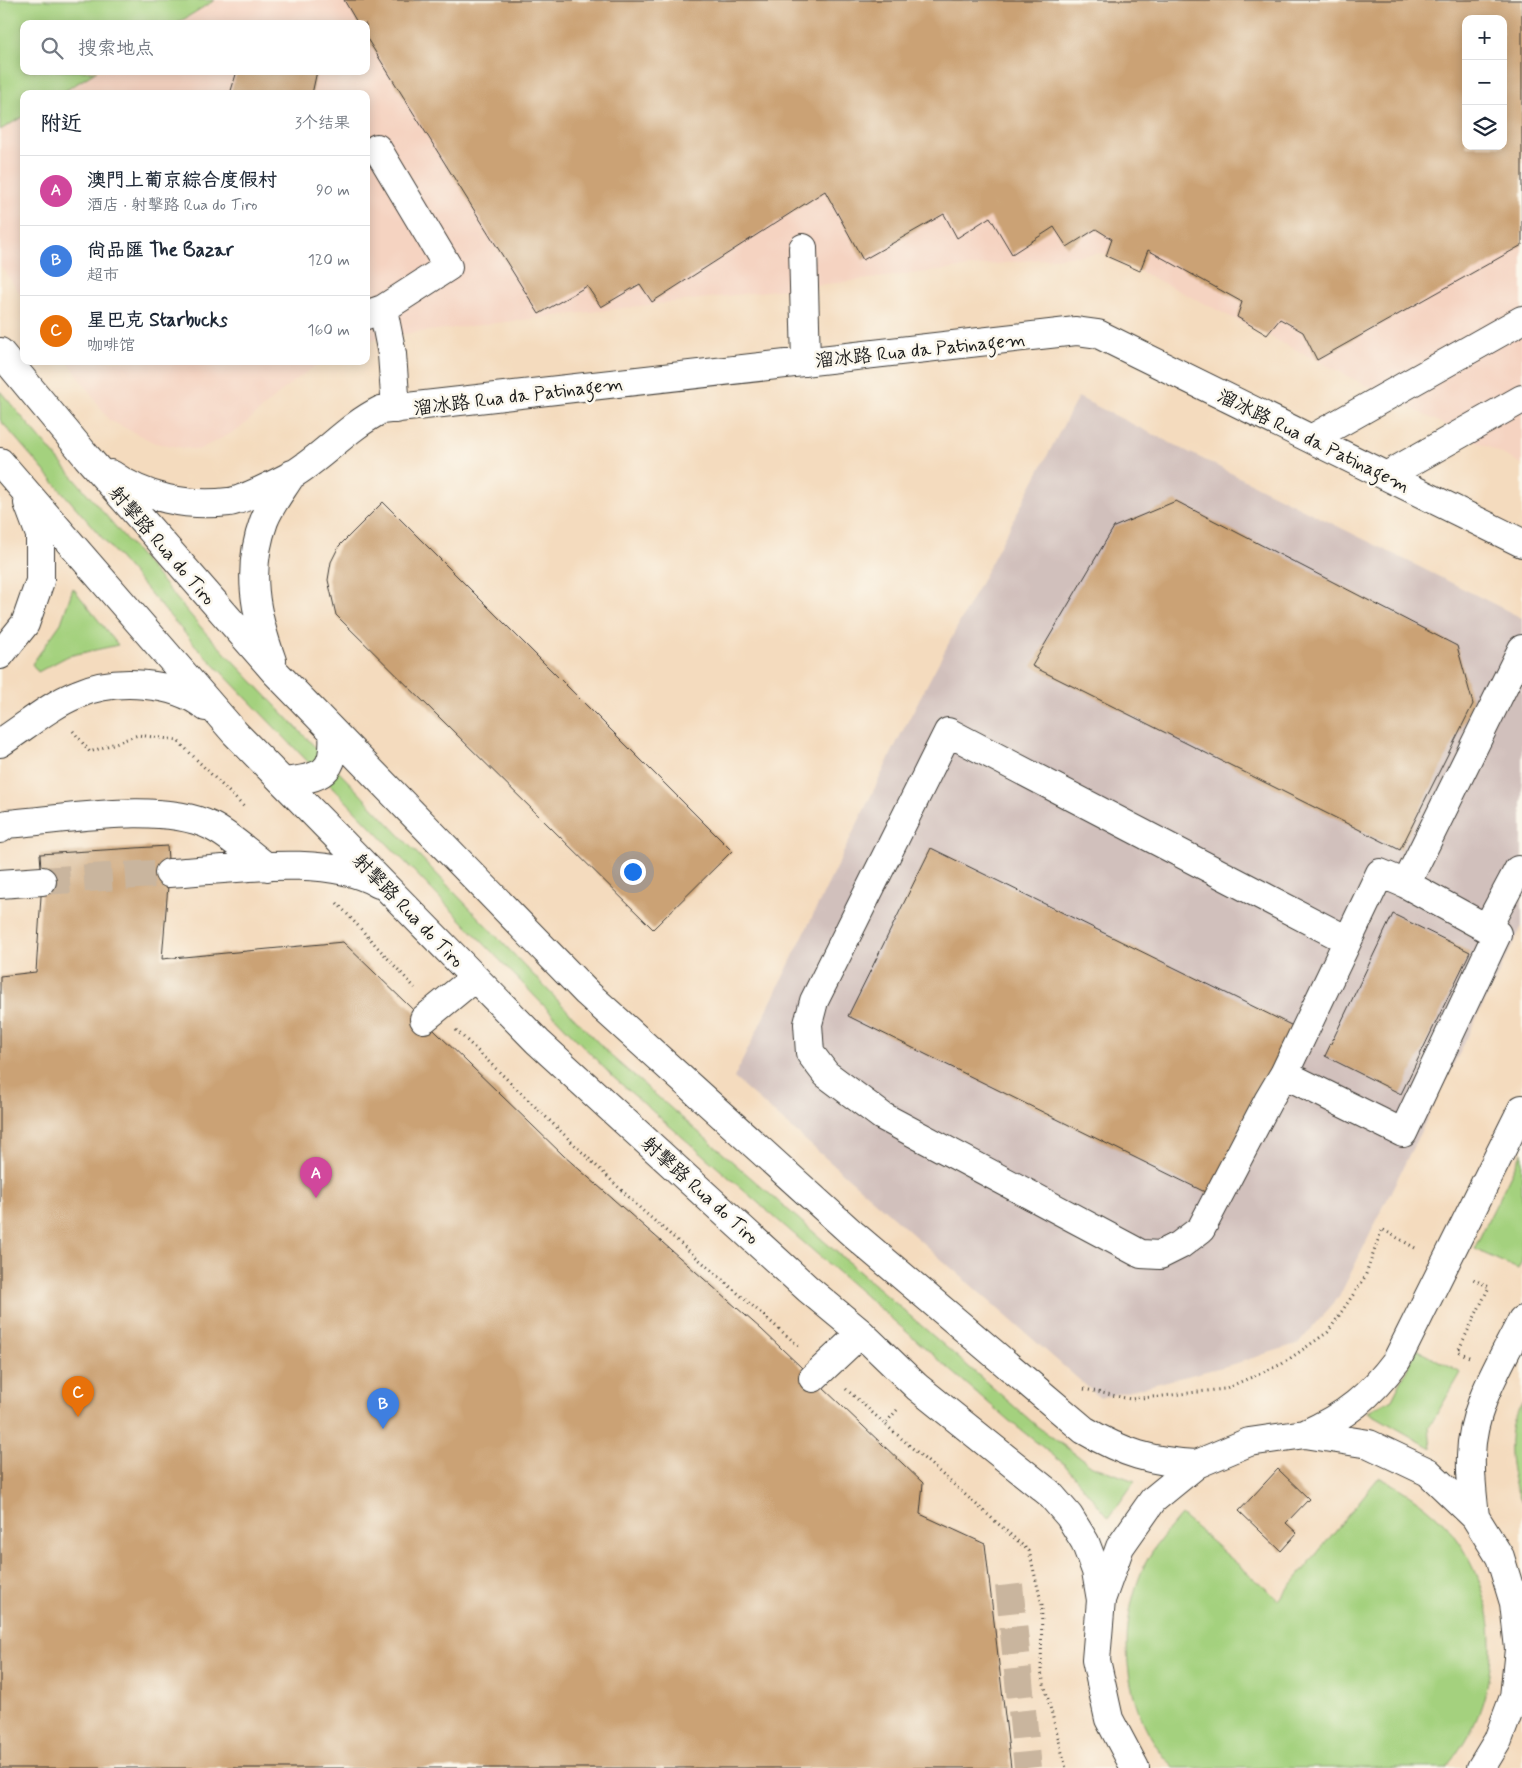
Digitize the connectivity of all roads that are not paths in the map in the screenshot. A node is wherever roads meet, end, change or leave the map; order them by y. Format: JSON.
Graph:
{"nodes":[{"id":1,"x":377,"y":148,"type":"dead end"},
{"id":2,"x":803,"y":248,"type":"dead end"},
{"id":3,"x":375,"y":312,"type":"edge"},
{"id":4,"x":1522,"y":320,"type":"edge"},
{"id":5,"x":0,"y":352,"type":"edge"},
{"id":6,"x":806,"y":362,"type":"junction"},
{"id":7,"x":396,"y":409,"type":"junction"},
{"id":8,"x":1516,"y":409,"type":"edge"},
{"id":9,"x":1312,"y":439,"type":"junction"},
{"id":10,"x":87,"y":457,"type":"junction"},
{"id":11,"x":0,"y":462,"type":"edge"},
{"id":12,"x":292,"y":474,"type":"junction"},
{"id":13,"x":1386,"y":476,"type":"junction"},
{"id":14,"x":24,"y":492,"type":"junction"},
{"id":15,"x":1522,"y":543,"type":"edge"},
{"id":16,"x":1522,"y":650,"type":"edge"},
{"id":17,"x":0,"y":656,"type":"edge"},
{"id":18,"x":276,"y":674,"type":"junction"},
{"id":19,"x":1516,"y":678,"type":"edge"},
{"id":20,"x":333,"y":732,"type":"junction"},
{"id":21,"x":235,"y":733,"type":"junction"},
{"id":22,"x":0,"y":743,"type":"edge"},
{"id":23,"x":284,"y":782,"type":"junction"},
{"id":24,"x":0,"y":829,"type":"edge"},
{"id":25,"x":267,"y":867,"type":"junction"},
{"id":26,"x":1522,"y":872,"type":"edge"},
{"id":27,"x":169,"y":873,"type":"tunnel mouth"},
{"id":28,"x":42,"y":881,"type":"tunnel mouth"},
{"id":29,"x":0,"y":884,"type":"edge"},
{"id":30,"x":1406,"y":884,"type":"junction"},
{"id":31,"x":391,"y":891,"type":"junction"},
{"id":32,"x":1487,"y":928,"type":"junction"},
{"id":33,"x":1348,"y":940,"type":"junction"},
{"id":34,"x":474,"y":978,"type":"junction"},
{"id":35,"x":429,"y":1014,"type":"road end"},
{"id":36,"x":1284,"y":1074,"type":"junction"},
{"id":37,"x":1522,"y":1109,"type":"edge"},
{"id":38,"x":1522,"y":1320,"type":"edge"},
{"id":39,"x":861,"y":1333,"type":"junction"},
{"id":40,"x":818,"y":1373,"type":"road end"},
{"id":41,"x":1305,"y":1434,"type":"junction"},
{"id":42,"x":1197,"y":1464,"type":"junction"},
{"id":43,"x":1475,"y":1517,"type":"junction"},
{"id":44,"x":1101,"y":1600,"type":"junction"},
{"id":45,"x":1518,"y":1705,"type":"edge"},
{"id":46,"x":1135,"y":1768,"type":"edge"},
{"id":47,"x":1481,"y":1768,"type":"edge"}],
"edges":[{"from":1,"to":3,"type":"street"},
{"from":2,"to":6,"type":"street"},
{"from":3,"to":7,"type":"street"},
{"from":4,"to":9,"type":"street"},
{"from":5,"to":10,"type":"street","name":"射擊路 Rua do Tiro"},
{"from":6,"to":7,"type":"street","name":"溜冰路 Rua da Patinagem"},
{"from":6,"to":9,"type":"street","name":"溜冰路 Rua da Patinagem"},
{"from":7,"to":12,"type":"street","name":"溜冰路 Rua da Patinagem"},
{"from":8,"to":13,"type":"street"},
{"from":9,"to":13,"type":"street","name":"溜冰路 Rua da Patinagem"},
{"from":10,"to":12,"type":"street","name":"溜冰路 Rua da Patinagem"},
{"from":10,"to":18,"type":"street","name":"射擊路 Rua do Tiro"},
{"from":11,"to":14,"type":"street","name":"射擊路 Rua do Tiro"},
{"from":12,"to":18,"type":"street","name":"溜冰路 Rua da Patinagem"},
{"from":13,"to":15,"type":"street","name":"溜冰路 Rua da Patinagem"},
{"from":14,"to":17,"type":"street"},
{"from":14,"to":21,"type":"street","name":"射擊路 Rua do Tiro"},
{"from":16,"to":19,"type":"street"},
{"from":18,"to":20,"type":"street","name":"射擊路 Rua do Tiro"},
{"from":19,"to":30,"type":"street"},
{"from":20,"to":23,"type":"street"},
{"from":20,"to":42,"type":"street","name":"射擊路 Rua do Tiro"},
{"from":21,"to":22,"type":"street"},
{"from":21,"to":23,"type":"street","name":"射擊路 Rua do Tiro"},
{"from":23,"to":31,"type":"street","name":"射擊路 Rua do Tiro"},
{"from":24,"to":25,"type":"street"},
{"from":25,"to":27,"type":"street"},
{"from":25,"to":31,"type":"street"},
{"from":26,"to":32,"type":"street"},
{"from":28,"to":29,"type":"street"},
{"from":30,"to":32,"type":"street"},
{"from":30,"to":33,"type":"street"},
{"from":31,"to":34,"type":"street","name":"射擊路 Rua do Tiro"},
{"from":32,"to":36,"type":"street"},
{"from":33,"to":36,"type":"street"},
{"from":33,"to":36,"type":"street"},
{"from":34,"to":35,"type":"street"},
{"from":34,"to":39,"type":"street","name":"射擊路 Rua do Tiro"},
{"from":37,"to":41,"type":"street"},
{"from":38,"to":43,"type":"street"},
{"from":39,"to":40,"type":"street"},
{"from":39,"to":44,"type":"street","name":"射擊路 Rua do Tiro"},
{"from":41,"to":42,"type":"street"},
{"from":41,"to":43,"type":"street"},
{"from":42,"to":44,"type":"street"},
{"from":43,"to":45,"type":"street"},
{"from":44,"to":46,"type":"street"},
{"from":45,"to":47,"type":"street"}]}
